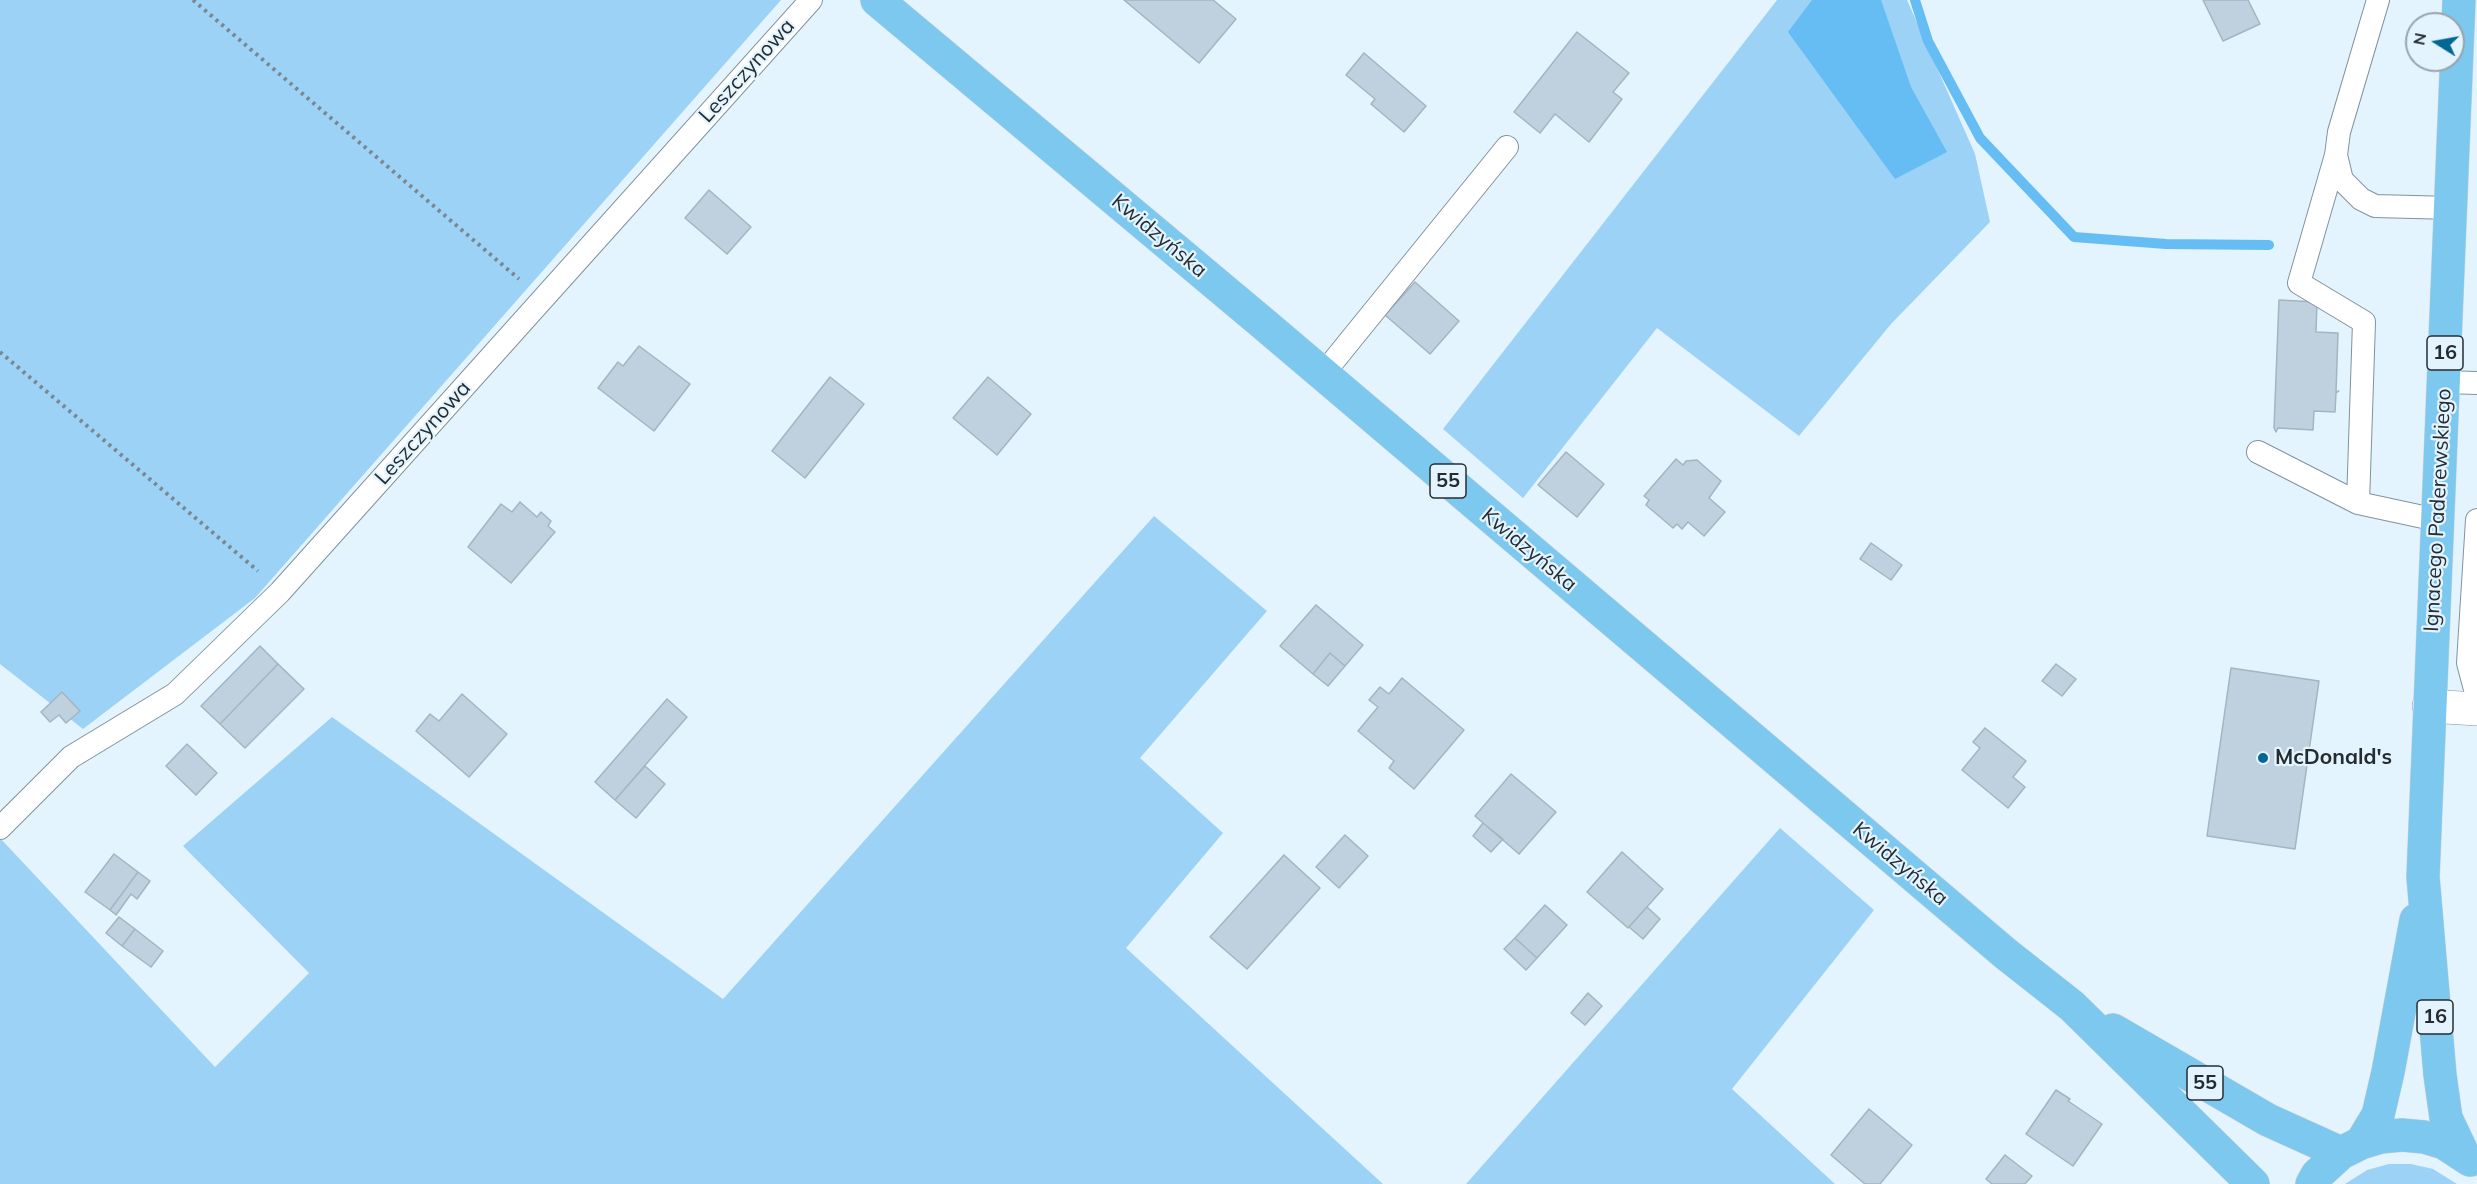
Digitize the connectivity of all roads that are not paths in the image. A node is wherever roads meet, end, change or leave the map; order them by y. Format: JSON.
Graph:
{"nodes":[{"id":1,"x":811,"y":0,"type":"edge"},
{"id":2,"x":877,"y":0,"type":"edge"},
{"id":3,"x":2379,"y":0,"type":"edge"},
{"id":4,"x":2459,"y":0,"type":"edge"},
{"id":5,"x":1507,"y":147,"type":"dead end"},
{"id":6,"x":2336,"y":155,"type":"junction"},
{"id":7,"x":2452,"y":208,"type":"junction"},
{"id":8,"x":1323,"y":374,"type":"junction"},
{"id":9,"x":2444,"y":382,"type":"junction"},
{"id":10,"x":2477,"y":383,"type":"edge"},
{"id":11,"x":2258,"y":452,"type":"dead end"},
{"id":12,"x":2358,"y":503,"type":"junction"},
{"id":13,"x":2437,"y":520,"type":"junction"},
{"id":14,"x":2477,"y":523,"type":"edge"},
{"id":15,"x":2477,"y":697,"type":"edge"},
{"id":16,"x":2429,"y":706,"type":"junction"},
{"id":17,"x":2477,"y":709,"type":"edge"},
{"id":18,"x":0,"y":828,"type":"edge"},
{"id":19,"x":2423,"y":877,"type":"junction"},
{"id":20,"x":2072,"y":1006,"type":"junction"},
{"id":21,"x":2351,"y":1148,"type":"junction"},
{"id":22,"x":2470,"y":1160,"type":"edge"},
{"id":23,"x":2253,"y":1184,"type":"edge"},
{"id":24,"x":2312,"y":1184,"type":"edge"}],
"edges":[{"from":1,"to":18,"type":"lane","name":"Leszczynowa"},
{"from":2,"to":8,"type":"main road","name":"Kwidzyńska","number":"55"},
{"from":3,"to":6,"type":"lane"},
{"from":4,"to":7,"type":"main road","name":"Ignacego Paderewskiego","number":"16"},
{"from":5,"to":8,"type":"lane"},
{"from":6,"to":7,"type":"lane"},
{"from":6,"to":12,"type":"lane"},
{"from":7,"to":9,"type":"main road","name":"Ignacego Paderewskiego","number":"16"},
{"from":8,"to":20,"type":"main road","name":"Kwidzyńska","number":"55"},
{"from":9,"to":10,"type":"lane"},
{"from":9,"to":13,"type":"main road","name":"Ignacego Paderewskiego","number":"16"},
{"from":11,"to":12,"type":"lane"},
{"from":12,"to":13,"type":"lane"},
{"from":13,"to":16,"type":"main road","name":"Ignacego Paderewskiego","number":"16"},
{"from":14,"to":15,"type":"lane"},
{"from":16,"to":17,"type":"street"},
{"from":16,"to":19,"type":"main road","name":"Ignacego Paderewskiego","number":"16"},
{"from":19,"to":21,"type":"main road","name":"Ignacego Paderewskiego","number":"16"},
{"from":19,"to":22,"type":"main road","name":"Ignacego Paderewskiego","number":"16"},
{"from":20,"to":21,"type":"main road","number":"55"},
{"from":20,"to":23,"type":"main road","number":"55"},
{"from":21,"to":22,"type":"main road","number":"16"},
{"from":21,"to":24,"type":"main road","number":"16"}]}
